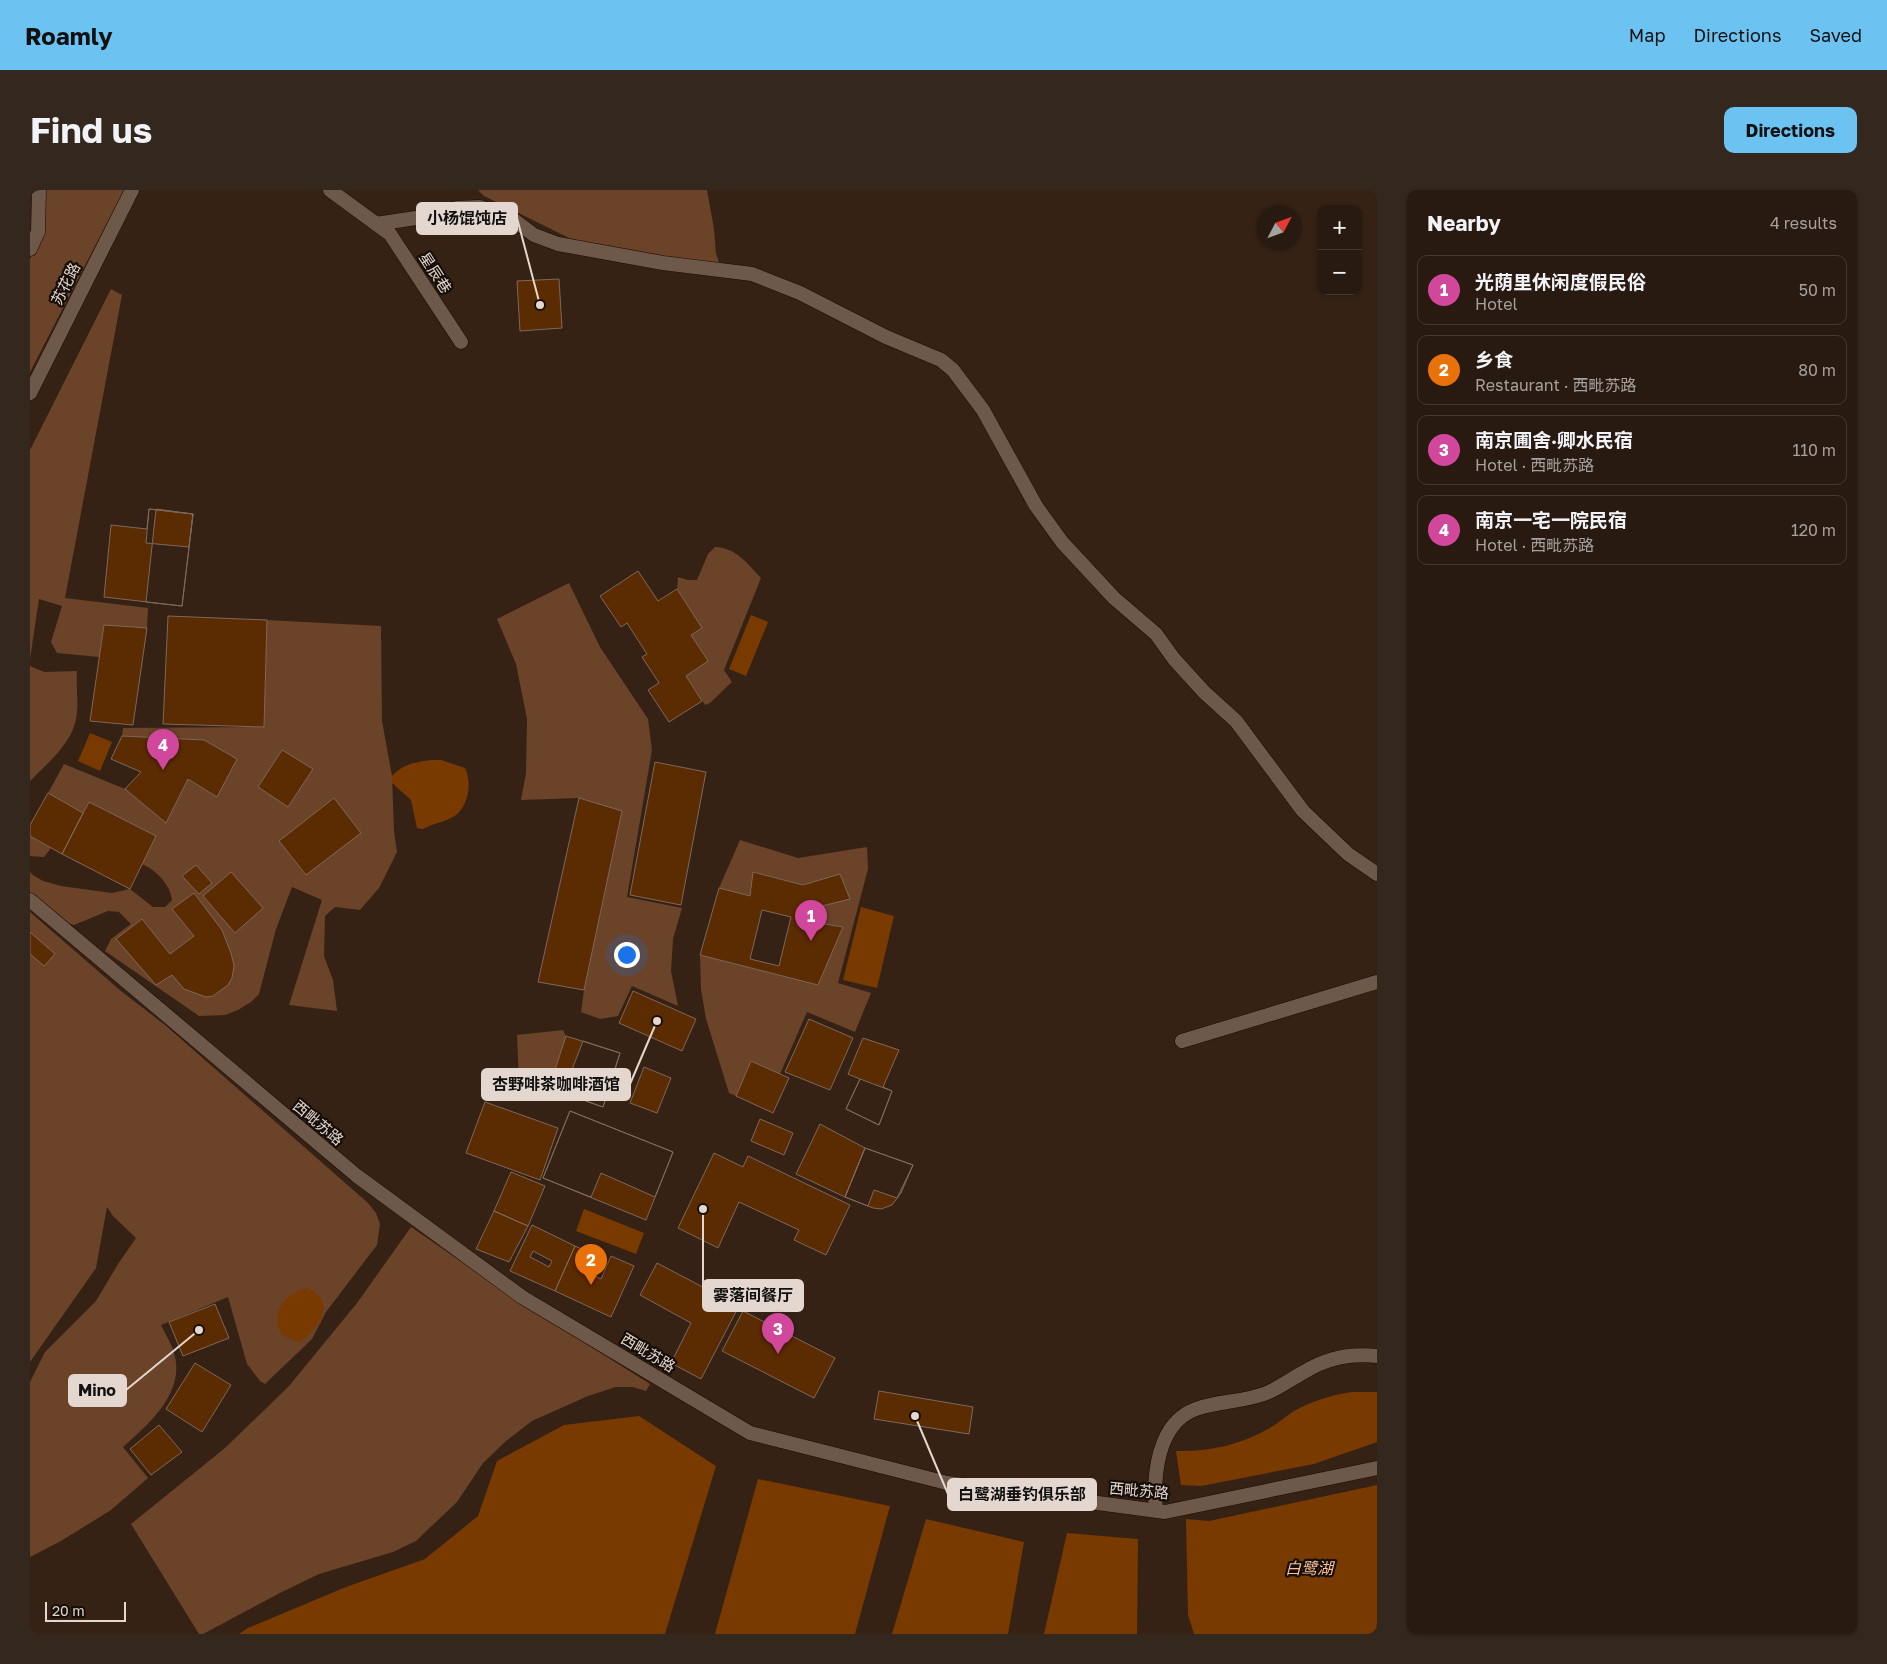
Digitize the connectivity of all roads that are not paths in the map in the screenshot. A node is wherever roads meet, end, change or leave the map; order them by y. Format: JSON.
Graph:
{"nodes":[{"id":1,"x":39,"y":190,"type":"edge"},
{"id":2,"x":132,"y":190,"type":"edge"},
{"id":3,"x":330,"y":190,"type":"edge"},
{"id":4,"x":376,"y":224,"type":"junction"},
{"id":5,"x":30,"y":250,"type":"edge"},
{"id":6,"x":461,"y":342,"type":"dead end"},
{"id":7,"x":30,"y":393,"type":"edge"},
{"id":8,"x":1377,"y":874,"type":"edge"},
{"id":9,"x":30,"y":900,"type":"edge"},
{"id":10,"x":1377,"y":982,"type":"edge"},
{"id":11,"x":1182,"y":1041,"type":"dead end"},
{"id":12,"x":1377,"y":1356,"type":"edge"},
{"id":13,"x":1377,"y":1468,"type":"edge"},
{"id":14,"x":1156,"y":1511,"type":"junction"}],
"edges":[{"from":1,"to":5,"type":"street"},
{"from":2,"to":7,"type":"street","name":"苏花路"},
{"from":3,"to":4,"type":"street","name":"星辰巷"},
{"from":4,"to":6,"type":"street","name":"星辰巷"},
{"from":4,"to":8,"type":"street"},
{"from":9,"to":14,"type":"street","name":"西毗苏路"},
{"from":10,"to":11,"type":"street"},
{"from":12,"to":14,"type":"street"},
{"from":13,"to":14,"type":"street","name":"西毗苏路"}]}
